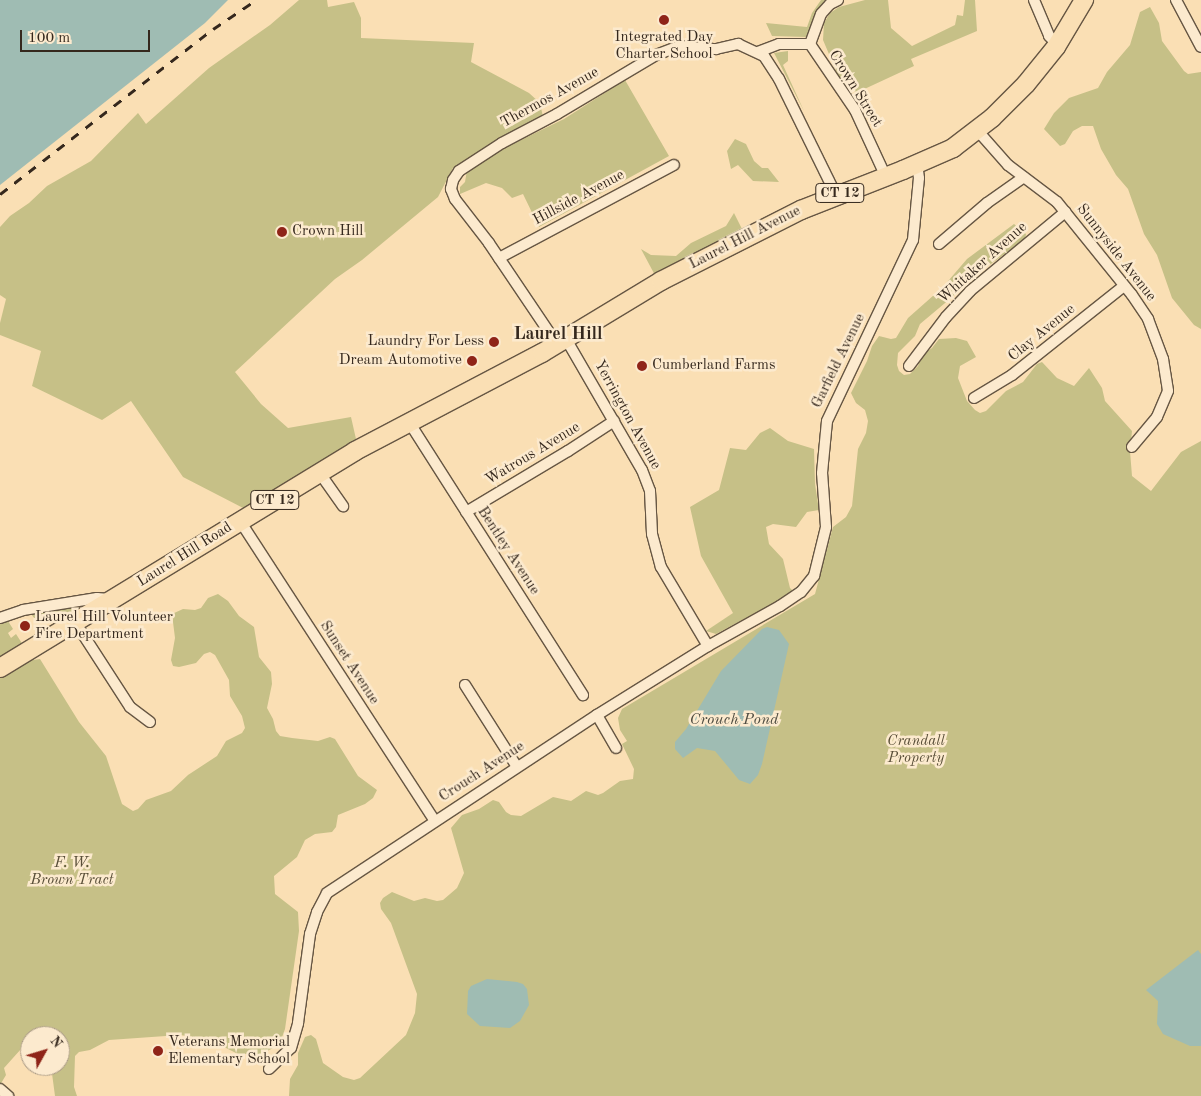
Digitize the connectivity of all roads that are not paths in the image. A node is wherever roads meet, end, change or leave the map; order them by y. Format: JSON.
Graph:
{"nodes":[{"id":1,"x":838,"y":0,"type":"edge"},
{"id":2,"x":1034,"y":0,"type":"edge"},
{"id":3,"x":1084,"y":0,"type":"edge"},
{"id":4,"x":1176,"y":0,"type":"edge"},
{"id":5,"x":810,"y":44,"type":"junction"},
{"id":6,"x":1058,"y":45,"type":"junction"},
{"id":7,"x":1201,"y":48,"type":"edge"},
{"id":8,"x":758,"y":52,"type":"junction"},
{"id":9,"x":977,"y":130,"type":"junction"},
{"id":10,"x":916,"y":164,"type":"junction"},
{"id":11,"x":674,"y":165,"type":"dead end"},
{"id":12,"x":886,"y":177,"type":"junction"},
{"id":13,"x":1024,"y":177,"type":"junction"},
{"id":14,"x":836,"y":195,"type":"junction"},
{"id":15,"x":1065,"y":212,"type":"junction"},
{"id":16,"x":938,"y":244,"type":"dead end"},
{"id":17,"x":499,"y":258,"type":"junction"},
{"id":18,"x":1124,"y":286,"type":"junction"},
{"id":19,"x":561,"y":342,"type":"junction"},
{"id":20,"x":909,"y":366,"type":"dead end"},
{"id":21,"x":974,"y":398,"type":"dead end"},
{"id":22,"x":614,"y":421,"type":"junction"},
{"id":23,"x":409,"y":422,"type":"junction"},
{"id":24,"x":1132,"y":447,"type":"dead end"},
{"id":25,"x":319,"y":472,"type":"junction"},
{"id":26,"x":342,"y":506,"type":"dead end"},
{"id":27,"x":466,"y":512,"type":"junction"},
{"id":28,"x":240,"y":521,"type":"junction"},
{"id":29,"x":814,"y":576,"type":"joint"},
{"id":30,"x":113,"y":599,"type":"junction"},
{"id":31,"x":0,"y":618,"type":"edge"},
{"id":32,"x":74,"y":622,"type":"junction"},
{"id":33,"x":708,"y":646,"type":"junction"},
{"id":34,"x":0,"y":668,"type":"edge"},
{"id":35,"x":465,"y":686,"type":"dead end"},
{"id":36,"x":583,"y":695,"type":"dead end"},
{"id":37,"x":597,"y":715,"type":"junction"},
{"id":38,"x":150,"y":722,"type":"dead end"},
{"id":39,"x":616,"y":748,"type":"dead end"},
{"id":40,"x":517,"y":767,"type":"junction"},
{"id":41,"x":434,"y":820,"type":"junction"},
{"id":42,"x":269,"y":1069,"type":"dead end"},
{"id":43,"x":0,"y":1089,"type":"edge"},
{"id":44,"x":8,"y":1096,"type":"edge"}],
"edges":[{"from":1,"to":5,"type":"street","name":"Crown Street"},
{"from":2,"to":6,"type":"street"},
{"from":3,"to":6,"type":"highway","name":"Laurel Hill Avenue","number":"CT 12"},
{"from":4,"to":7,"type":"street"},
{"from":5,"to":8,"type":"street","name":"Crown Street"},
{"from":5,"to":12,"type":"street","name":"Crown Street"},
{"from":6,"to":9,"type":"highway","name":"Laurel Hill Avenue","number":"CT 12"},
{"from":8,"to":14,"type":"street"},
{"from":8,"to":17,"type":"street","name":"Thermos Avenue"},
{"from":9,"to":10,"type":"highway","name":"Laurel Hill Avenue","number":"CT 12"},
{"from":9,"to":13,"type":"street","name":"Sunnyside Avenue"},
{"from":10,"to":12,"type":"highway","name":"Laurel Hill Avenue","number":"CT 12"},
{"from":10,"to":29,"type":"street","name":"Garfield Avenue"},
{"from":11,"to":17,"type":"street","name":"Hillside Avenue"},
{"from":12,"to":14,"type":"highway","name":"Laurel Hill Avenue","number":"CT 12"},
{"from":13,"to":15,"type":"street","name":"Sunnyside Avenue"},
{"from":13,"to":16,"type":"street"},
{"from":14,"to":19,"type":"highway","name":"Laurel Hill Avenue","number":"CT 12"},
{"from":15,"to":18,"type":"street","name":"Sunnyside Avenue"},
{"from":15,"to":20,"type":"street","name":"Whitaker Avenue"},
{"from":17,"to":19,"type":"street","name":"Thermos Avenue"},
{"from":18,"to":21,"type":"street","name":"Clay Avenue"},
{"from":18,"to":24,"type":"street","name":"Sunnyside Avenue"},
{"from":19,"to":22,"type":"street","name":"Yerrington Avenue"},
{"from":19,"to":23,"type":"highway","name":"Laurel Hill Road","number":"CT 12"},
{"from":22,"to":27,"type":"street","name":"Watrous Avenue"},
{"from":22,"to":33,"type":"street","name":"Yerrington Avenue"},
{"from":23,"to":25,"type":"highway","name":"Laurel Hill Road","number":"CT 12"},
{"from":23,"to":27,"type":"street","name":"Bentley Avenue"},
{"from":25,"to":26,"type":"street"},
{"from":25,"to":28,"type":"highway","name":"Laurel Hill Road","number":"CT 12"},
{"from":27,"to":36,"type":"street","name":"Bentley Avenue"},
{"from":28,"to":30,"type":"highway","name":"Laurel Hill Road","number":"CT 12"},
{"from":28,"to":41,"type":"street","name":"Sunset Avenue"},
{"from":29,"to":33,"type":"street","name":"Crouch Avenue"},
{"from":30,"to":31,"type":"street"},
{"from":30,"to":32,"type":"highway","name":"Laurel Hill Road","number":"CT 12"},
{"from":32,"to":34,"type":"highway","name":"Laurel Hill Road","number":"CT 12"},
{"from":32,"to":38,"type":"street"},
{"from":33,"to":37,"type":"street","name":"Crouch Avenue"},
{"from":35,"to":40,"type":"street"},
{"from":37,"to":39,"type":"street"},
{"from":37,"to":40,"type":"street","name":"Crouch Avenue"},
{"from":40,"to":41,"type":"street","name":"Crouch Avenue"},
{"from":41,"to":42,"type":"street","name":"Crouch Avenue"},
{"from":43,"to":44,"type":"street"}]}
